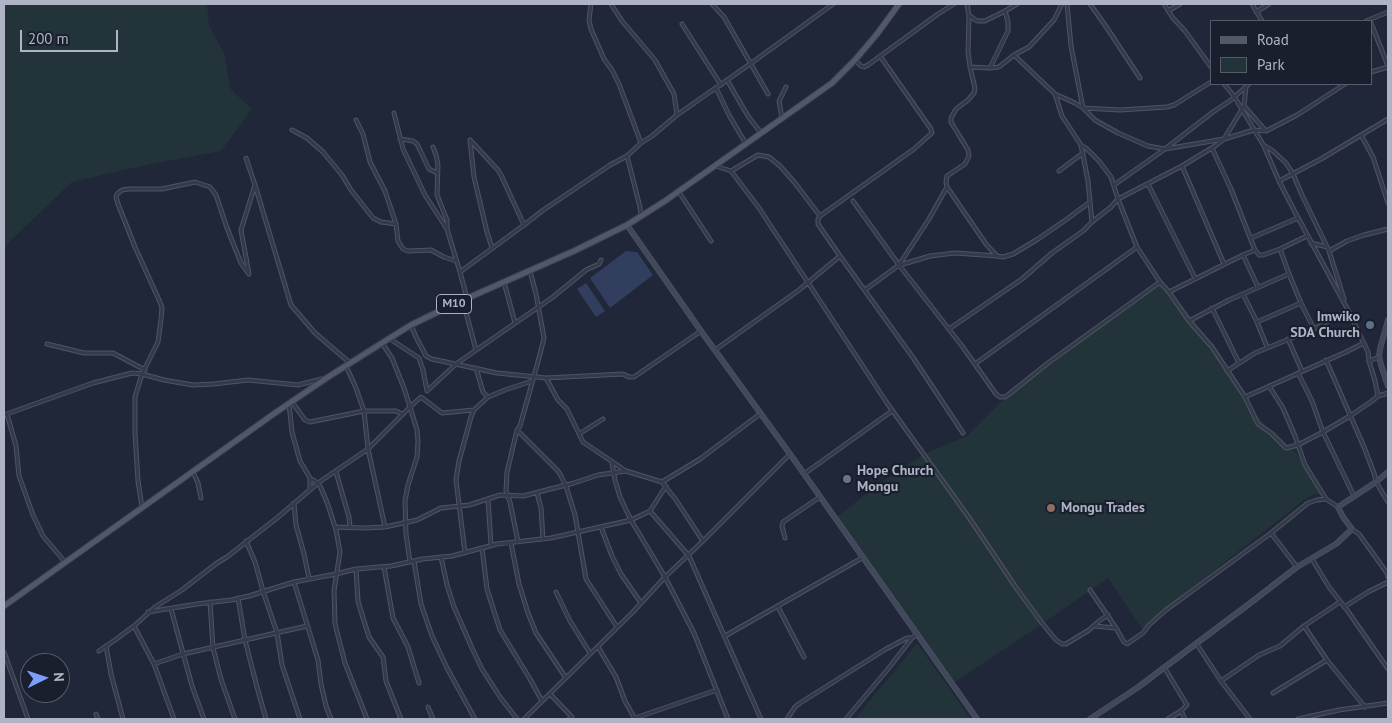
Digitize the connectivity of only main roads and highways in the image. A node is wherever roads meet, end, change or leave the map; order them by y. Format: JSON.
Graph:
{"nodes":[{"id":1,"x":899,"y":4,"type":"edge"},
{"id":2,"x":627,"y":225,"type":"junction"},
{"id":3,"x":1388,"y":320,"type":"edge"},
{"id":4,"x":1388,"y":386,"type":"edge"},
{"id":5,"x":1388,"y":472,"type":"edge"},
{"id":6,"x":5,"y":603,"type":"edge"},
{"id":7,"x":977,"y":719,"type":"edge"},
{"id":8,"x":1090,"y":719,"type":"edge"}],
"edges":[{"from":1,"to":2,"type":"main road","number":"M10"},
{"from":2,"to":6,"type":"main road","number":"M10"},
{"from":2,"to":7,"type":"main road"},
{"from":3,"to":4,"type":"main road"},
{"from":5,"to":8,"type":"main road"}]}
